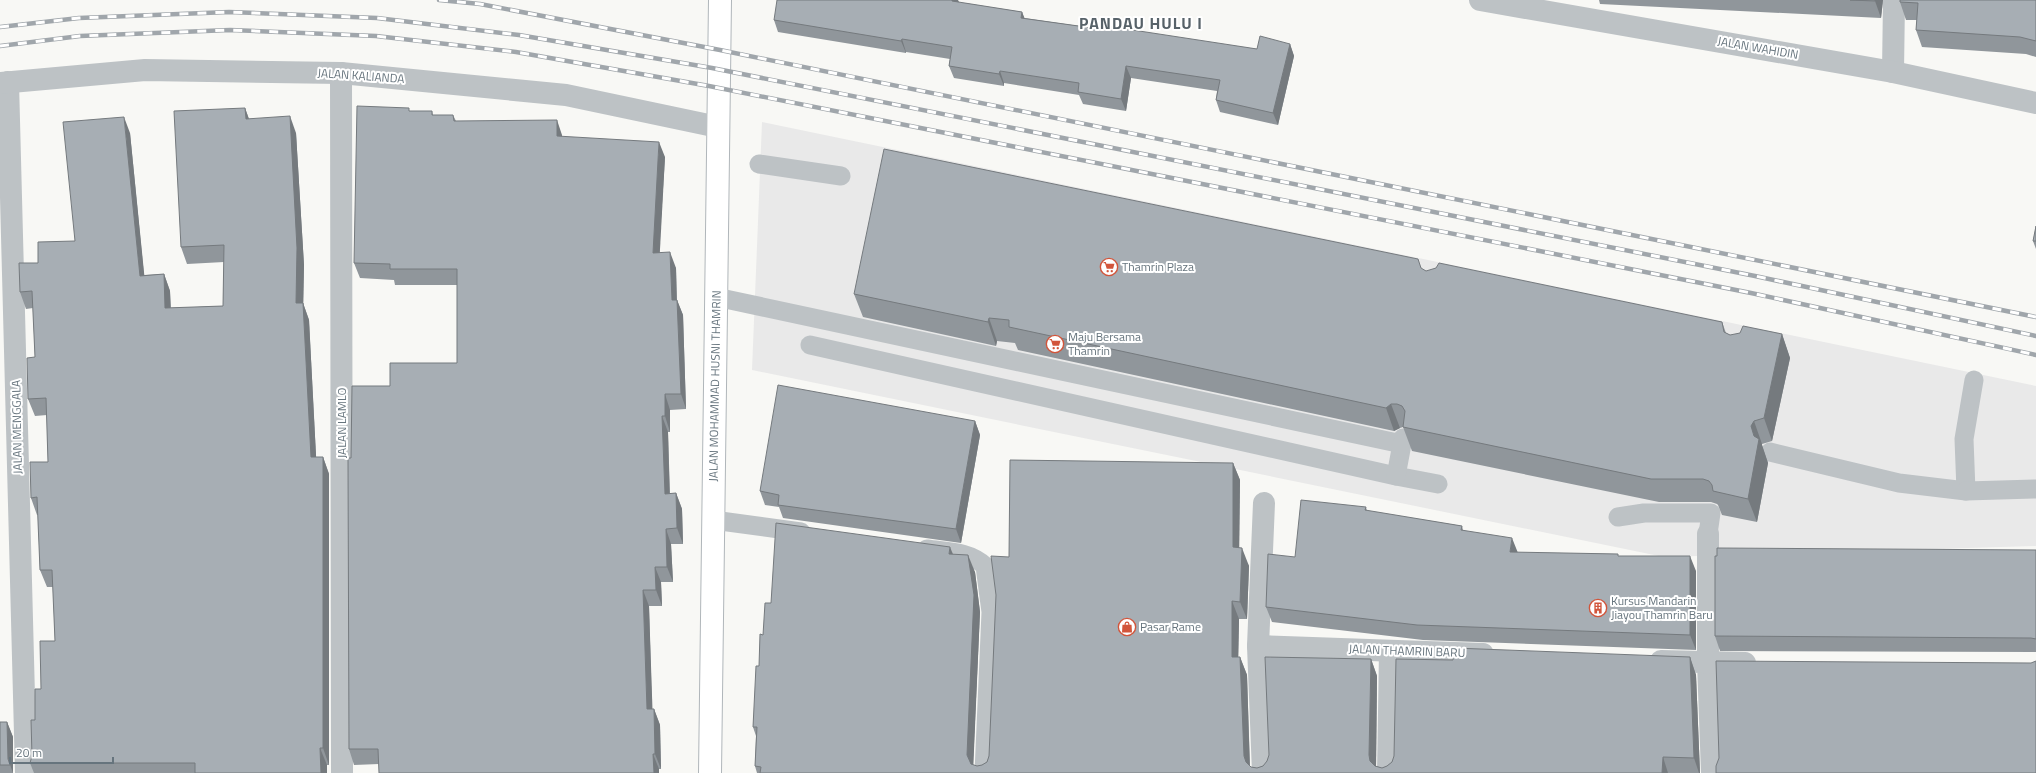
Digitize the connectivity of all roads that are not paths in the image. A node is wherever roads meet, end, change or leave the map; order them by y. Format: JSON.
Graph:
{"nodes":[{"id":1,"x":720,"y":0,"type":"edge"},
{"id":2,"x":1480,"y":0,"type":"edge"},
{"id":3,"x":1894,"y":0,"type":"edge"},
{"id":4,"x":1532,"y":4,"type":"edge"},
{"id":5,"x":1893,"y":72,"type":"junction"},
{"id":6,"x":341,"y":73,"type":"junction"},
{"id":7,"x":4,"y":83,"type":"edge"},
{"id":8,"x":2036,"y":103,"type":"edge"},
{"id":9,"x":718,"y":127,"type":"junction"},
{"id":10,"x":759,"y":164,"type":"dead end"},
{"id":11,"x":841,"y":176,"type":"dead end"},
{"id":12,"x":716,"y":297,"type":"junction"},
{"id":13,"x":810,"y":345,"type":"dead end"},
{"id":14,"x":1974,"y":380,"type":"dead end"},
{"id":15,"x":1770,"y":452,"type":"dead end"},
{"id":16,"x":1396,"y":476,"type":"junction"},
{"id":17,"x":1438,"y":484,"type":"dead end"},
{"id":18,"x":2036,"y":489,"type":"edge"},
{"id":19,"x":1966,"y":491,"type":"junction"},
{"id":20,"x":1264,"y":503,"type":"dead end"},
{"id":21,"x":1618,"y":517,"type":"dead end"},
{"id":22,"x":713,"y":520,"type":"junction"},
{"id":23,"x":1708,"y":534,"type":"joint"},
{"id":24,"x":822,"y":535,"type":"edge"},
{"id":25,"x":907,"y":546,"type":"edge"},
{"id":26,"x":1258,"y":646,"type":"junction"},
{"id":27,"x":1390,"y":651,"type":"junction"},
{"id":28,"x":1502,"y":655,"type":"edge"},
{"id":29,"x":1644,"y":660,"type":"edge"},
{"id":30,"x":1708,"y":663,"type":"junction"},
{"id":31,"x":1762,"y":663,"type":"edge"},
{"id":32,"x":26,"y":773,"type":"edge"},
{"id":33,"x":342,"y":773,"type":"edge"},
{"id":34,"x":710,"y":773,"type":"edge"},
{"id":35,"x":984,"y":773,"type":"edge"},
{"id":36,"x":1264,"y":773,"type":"edge"},
{"id":37,"x":1388,"y":773,"type":"edge"},
{"id":38,"x":1712,"y":773,"type":"edge"}],
"edges":[{"from":1,"to":9,"type":"main road","name":"JALAN MOHAMMAD HUSNI THAMRIN"},
{"from":2,"to":4,"type":"street","name":"JALAN WAHIDIN"},
{"from":3,"to":5,"type":"street"},
{"from":4,"to":5,"type":"street","name":"JALAN WAHIDIN"},
{"from":5,"to":8,"type":"street","name":"JALAN WAHIDIN"},
{"from":6,"to":7,"type":"street","name":"JALAN KALIANDA"},
{"from":6,"to":9,"type":"street","name":"JALAN KALIANDA"},
{"from":6,"to":33,"type":"street","name":"JALAN LAMLO"},
{"from":7,"to":32,"type":"street","name":"JALAN MENGGALA"},
{"from":9,"to":12,"type":"main road","name":"JALAN MOHAMMAD HUSNI THAMRIN"},
{"from":10,"to":11,"type":"lane"},
{"from":12,"to":16,"type":"lane"},
{"from":12,"to":22,"type":"main road","name":"JALAN MOHAMMAD HUSNI THAMRIN"},
{"from":13,"to":16,"type":"lane"},
{"from":14,"to":19,"type":"lane"},
{"from":15,"to":19,"type":"lane"},
{"from":16,"to":17,"type":"lane"},
{"from":18,"to":19,"type":"lane"},
{"from":20,"to":26,"type":"street"},
{"from":21,"to":23,"type":"lane"},
{"from":22,"to":24,"type":"lane"},
{"from":22,"to":34,"type":"main road","name":"JALAN MOHAMMAD HUSNI THAMRIN"},
{"from":23,"to":30,"type":"street"},
{"from":25,"to":35,"type":"lane"},
{"from":26,"to":27,"type":"street","name":"JALAN THAMRIN BARU"},
{"from":26,"to":36,"type":"street"},
{"from":27,"to":28,"type":"street","name":"JALAN THAMRIN BARU"},
{"from":27,"to":37,"type":"street"},
{"from":29,"to":30,"type":"street"},
{"from":30,"to":31,"type":"street"},
{"from":30,"to":38,"type":"street"}]}
